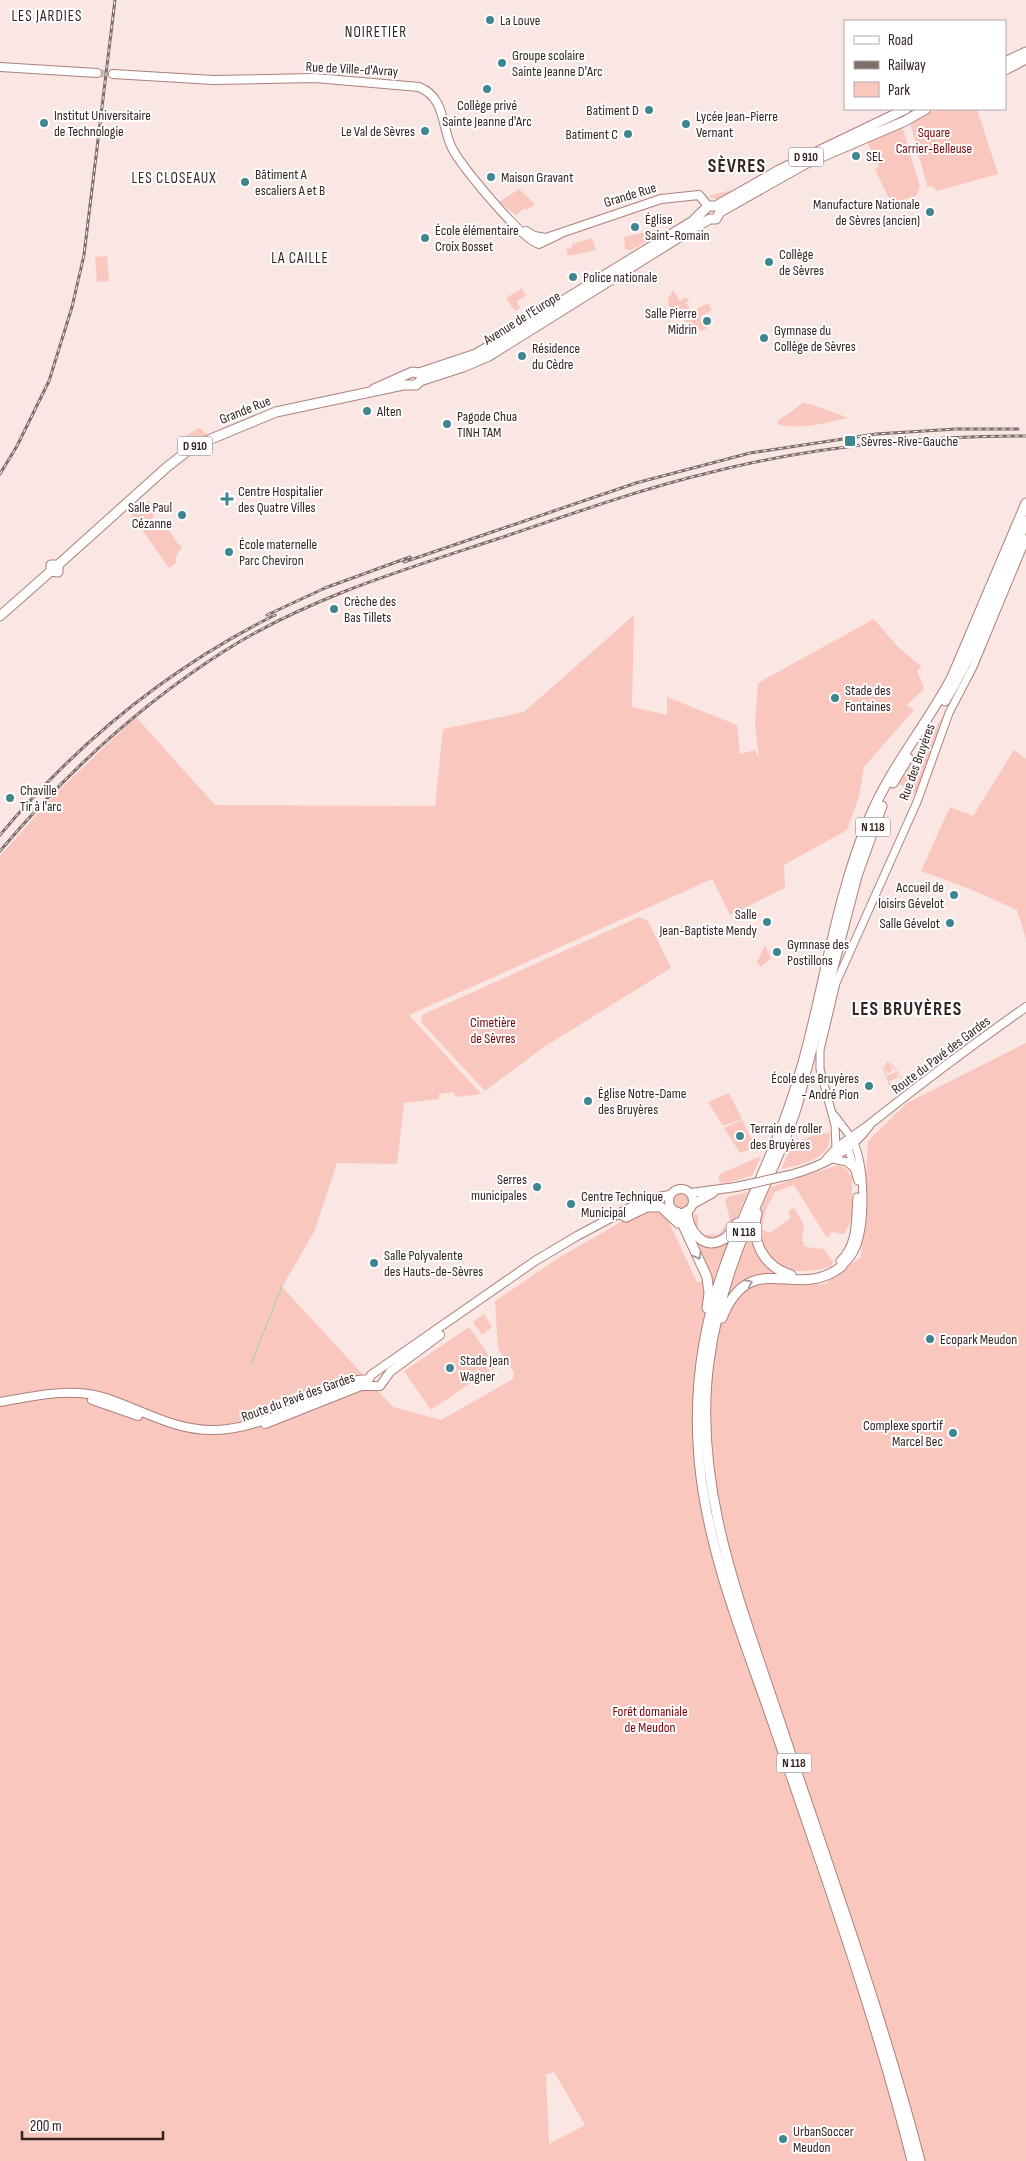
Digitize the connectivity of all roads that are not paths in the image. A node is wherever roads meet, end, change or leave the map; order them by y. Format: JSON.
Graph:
{"nodes":[{"id":1,"x":1026,"y":52,"type":"edge"},
{"id":2,"x":1026,"y":59,"type":"edge"},
{"id":3,"x":1006,"y":62,"type":"edge"},
{"id":4,"x":0,"y":67,"type":"edge"},
{"id":5,"x":1006,"y":69,"type":"edge"},
{"id":6,"x":97,"y":73,"type":"tunnel mouth"},
{"id":7,"x":113,"y":74,"type":"tunnel mouth"},
{"id":8,"x":922,"y":110,"type":"edge"},
{"id":9,"x":904,"y":114,"type":"edge"},
{"id":10,"x":496,"y":205,"type":"junction"},
{"id":11,"x":712,"y":211,"type":"junction"},
{"id":12,"x":558,"y":235,"type":"junction"},
{"id":13,"x":542,"y":238,"type":"joint"},
{"id":14,"x":533,"y":243,"type":"joint"},
{"id":15,"x":408,"y":374,"type":"junction"},
{"id":16,"x":420,"y":377,"type":"junction"},
{"id":17,"x":410,"y":384,"type":"junction"},
{"id":18,"x":365,"y":393,"type":"junction"},
{"id":19,"x":1026,"y":502,"type":"edge"},
{"id":20,"x":1026,"y":521,"type":"edge"},
{"id":21,"x":1026,"y":539,"type":"edge"},
{"id":22,"x":1013,"y":544,"type":"junction"},
{"id":23,"x":0,"y":616,"type":"edge"},
{"id":24,"x":1026,"y":1007,"type":"edge"},
{"id":25,"x":830,"y":1111,"type":"junction"},
{"id":26,"x":835,"y":1125,"type":"junction"},
{"id":27,"x":849,"y":1142,"type":"junction"},
{"id":28,"x":836,"y":1148,"type":"junction"},
{"id":29,"x":829,"y":1160,"type":"junction"},
{"id":30,"x":856,"y":1170,"type":"junction"},
{"id":31,"x":765,"y":1186,"type":"junction"},
{"id":32,"x":719,"y":1190,"type":"junction"},
{"id":33,"x":691,"y":1193,"type":"junction"},
{"id":34,"x":670,"y":1195,"type":"junction"},
{"id":35,"x":643,"y":1201,"type":"junction"},
{"id":36,"x":669,"y":1206,"type":"junction"},
{"id":37,"x":690,"y":1208,"type":"junction"},
{"id":38,"x":677,"y":1212,"type":"junction"},
{"id":39,"x":620,"y":1214,"type":"junction"},
{"id":40,"x":743,"y":1219,"type":"junction"},
{"id":41,"x":601,"y":1225,"type":"junction"},
{"id":42,"x":686,"y":1235,"type":"junction"},
{"id":43,"x":841,"y":1264,"type":"junction"},
{"id":44,"x":709,"y":1335,"type":"junction"},
{"id":45,"x":376,"y":1373,"type":"junction"},
{"id":46,"x":383,"y":1380,"type":"junction"},
{"id":47,"x":370,"y":1382,"type":"junction"},
{"id":48,"x":0,"y":1402,"type":"edge"},
{"id":49,"x":0,"y":1406,"type":"edge"},
{"id":50,"x":912,"y":2161,"type":"edge"},
{"id":51,"x":920,"y":2161,"type":"edge"}],
"edges":[{"from":1,"to":3,"type":"main road"},
{"from":2,"to":5,"type":"main road"},
{"from":4,"to":6,"type":"main road"},
{"from":7,"to":10,"type":"main road","name":"Rue de Ville-d'Avray"},
{"from":8,"to":9,"type":"main road","number":"D 910"},
{"from":9,"to":11,"type":"main road","number":"D 910"},
{"from":10,"to":13,"type":"main road","name":"Rue de Ville-d'Avray"},
{"from":10,"to":14,"type":"main road","name":"Rue de Ville-d'Avray"},
{"from":11,"to":12,"type":"main road","name":"Grande Rue"},
{"from":11,"to":16,"type":"main road","name":"Avenue de l'Europe","number":"D 910"},
{"from":12,"to":13,"type":"main road","name":"Grande Rue"},
{"from":12,"to":14,"type":"main road","name":"Grande Rue"},
{"from":15,"to":16,"type":"main road","number":"D 910"},
{"from":15,"to":17,"type":"main road"},
{"from":15,"to":18,"type":"main road","name":"Grande Rue","number":"D 910"},
{"from":16,"to":17,"type":"main road","number":"D 910"},
{"from":17,"to":18,"type":"main road","name":"Grande Rue","number":"D 910"},
{"from":18,"to":23,"type":"main road","name":"Grande Rue","number":"D 910"},
{"from":19,"to":22,"type":"main road","number":"N 118"},
{"from":20,"to":22,"type":"main road","number":"N 118"},
{"from":21,"to":25,"type":"street","name":"Rue des Bruyères"},
{"from":22,"to":31,"type":"main road","number":"N 118"},
{"from":22,"to":40,"type":"main road","number":"N 118"},
{"from":24,"to":27,"type":"main road","name":"Route du Pavé des Gardes"},
{"from":25,"to":26,"type":"street","name":"Rue des Bruyères"},
{"from":25,"to":27,"type":"street","name":"Rue des Bruyères"},
{"from":26,"to":27,"type":"street","name":"Rue des Bruyères"},
{"from":26,"to":28,"type":"street","name":"Rue des Bruyères"},
{"from":27,"to":28,"type":"main road","name":"Route du Pavé des Gardes"},
{"from":27,"to":29,"type":"main road","name":"Route du Pavé des Gardes"},
{"from":27,"to":30,"type":"street"},
{"from":27,"to":43,"type":"street"},
{"from":28,"to":29,"type":"main road","name":"Route du Pavé des Gardes"},
{"from":29,"to":30,"type":"street"},
{"from":29,"to":32,"type":"main road","name":"Route du Pavé des Gardes","bridge":true},
{"from":30,"to":43,"type":"street"},
{"from":31,"to":43,"type":"main road"},
{"from":31,"to":44,"type":"main road","number":"N 118"},
{"from":32,"to":33,"type":"main road","name":"Route du Pavé des Gardes"},
{"from":32,"to":37,"type":"main road","name":"Route du Pavé des Gardes"},
{"from":33,"to":34,"type":"main road"},
{"from":33,"to":37,"type":"main road"},
{"from":34,"to":35,"type":"main road","name":"Route du Pavé des Gardes"},
{"from":34,"to":36,"type":"main road"},
{"from":35,"to":36,"type":"main road"},
{"from":35,"to":39,"type":"main road","name":"Route du Pavé des Gardes"},
{"from":36,"to":38,"type":"main road"},
{"from":37,"to":38,"type":"main road"},
{"from":37,"to":40,"type":"main road"},
{"from":38,"to":42,"type":"main road"},
{"from":39,"to":41,"type":"main road","name":"Route du Pavé des Gardes"},
{"from":39,"to":42,"type":"main road"},
{"from":40,"to":44,"type":"main road","number":"N 118"},
{"from":41,"to":45,"type":"main road","name":"Route du Pavé des Gardes"},
{"from":41,"to":46,"type":"main road","name":"Route du Pavé des Gardes"},
{"from":42,"to":44,"type":"main road","one_way":true},
{"from":44,"to":43,"type":"main road","one_way":true},
{"from":44,"to":50,"type":"main road","number":"N 118"},
{"from":44,"to":51,"type":"main road","number":"N 118"},
{"from":45,"to":46,"type":"main road"},
{"from":45,"to":47,"type":"main road","name":"Route du Pavé des Gardes"},
{"from":46,"to":47,"type":"main road","name":"Route du Pavé des Gardes"},
{"from":47,"to":48,"type":"main road","name":"Route du Pavé des Gardes"},
{"from":47,"to":49,"type":"main road","name":"Route du Pavé des Gardes"}]}
